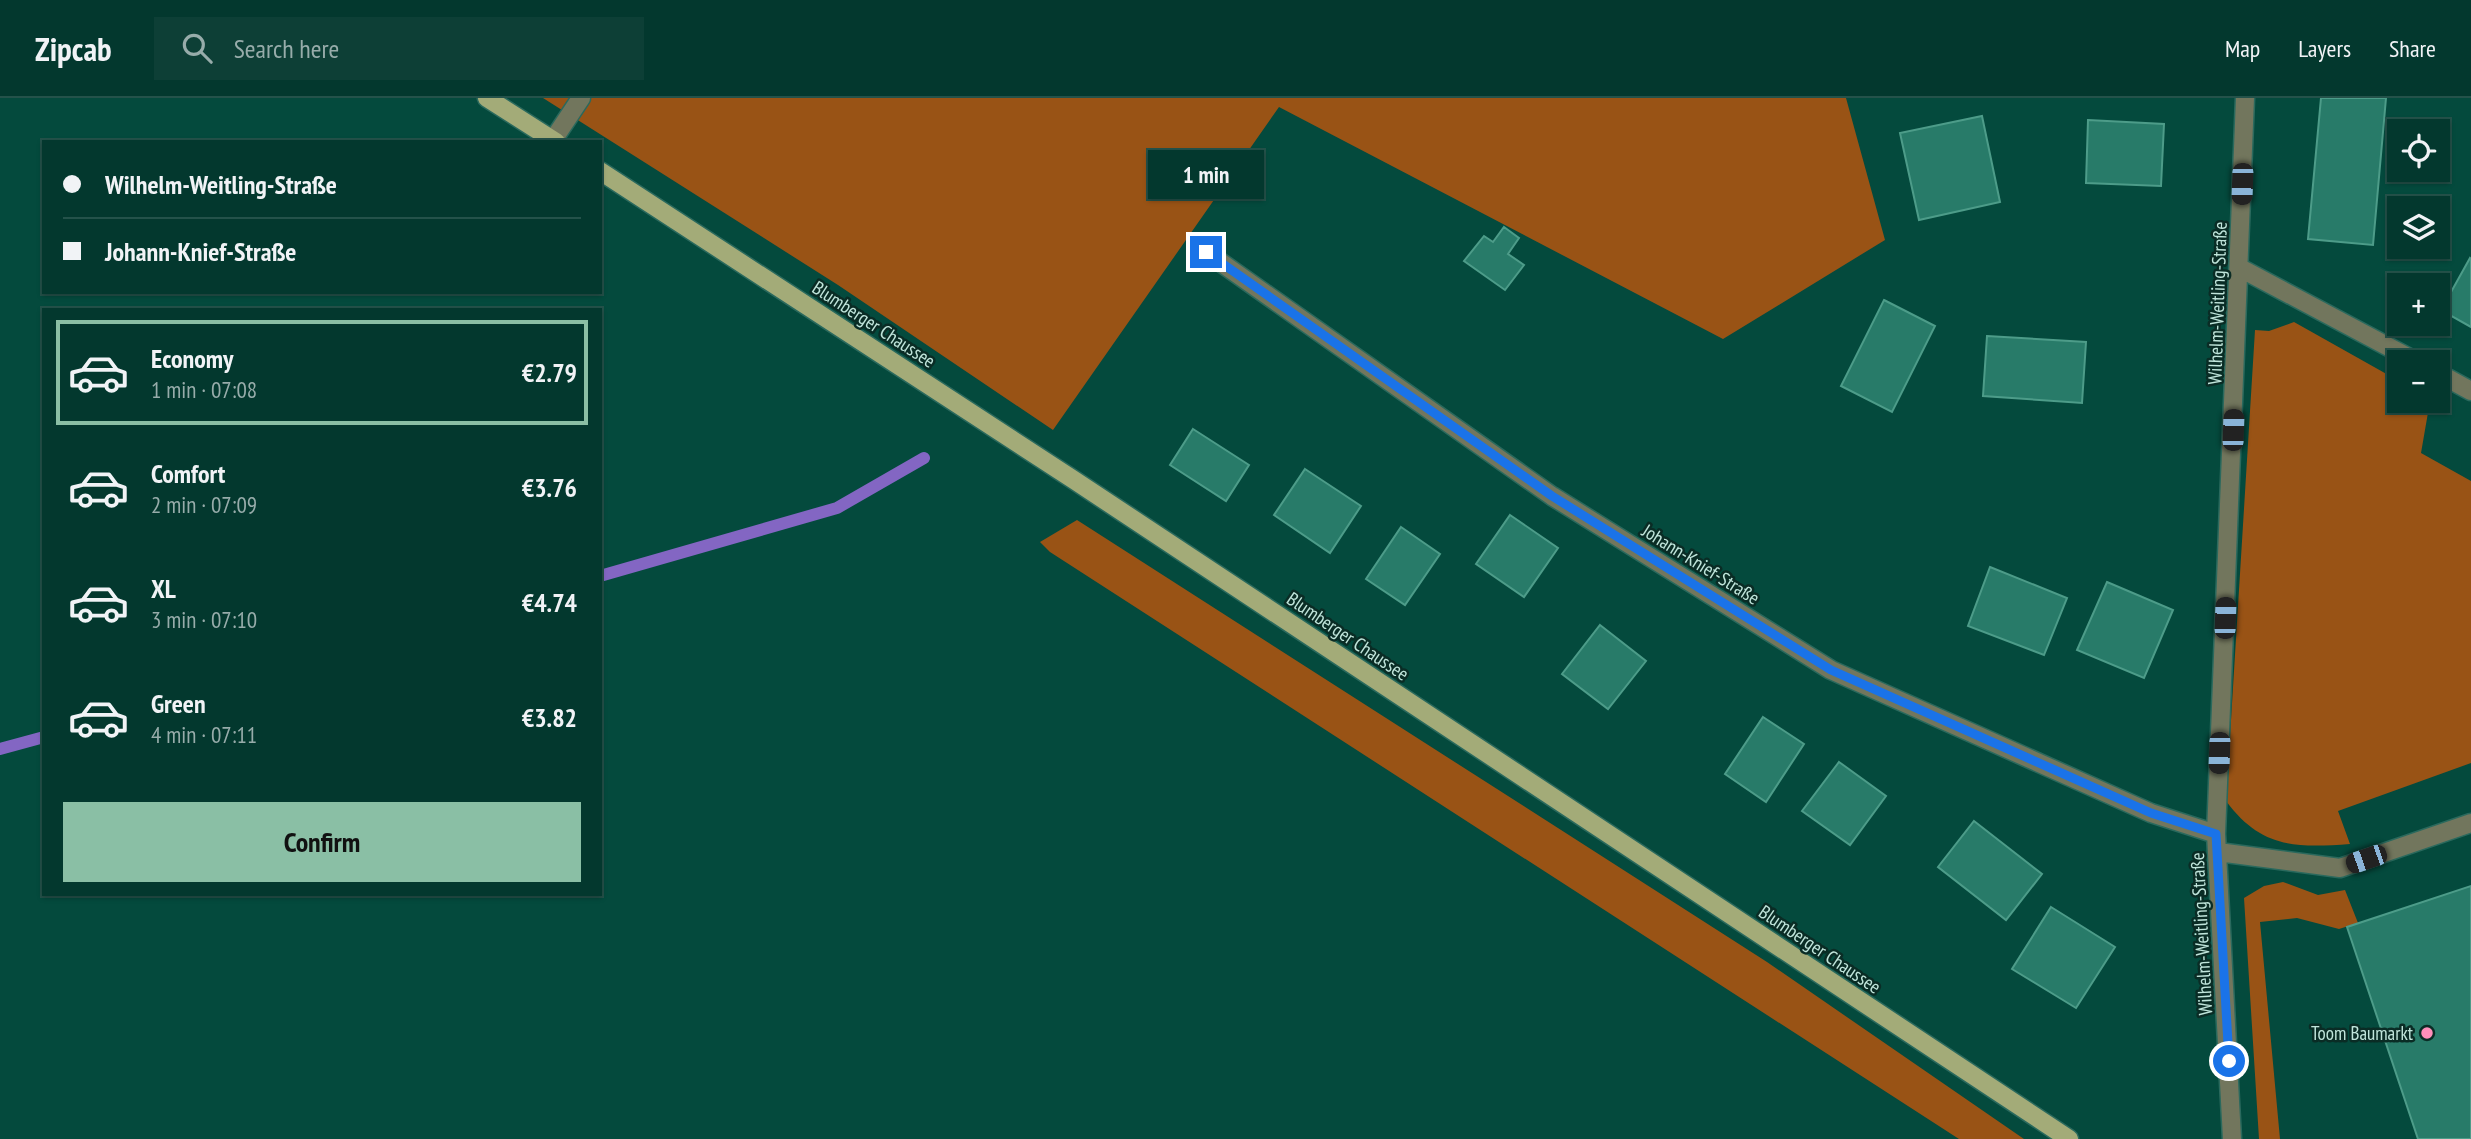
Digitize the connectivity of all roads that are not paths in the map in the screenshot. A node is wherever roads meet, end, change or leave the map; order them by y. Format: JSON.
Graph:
{"nodes":[{"id":1,"x":487,"y":98,"type":"edge"},
{"id":2,"x":581,"y":98,"type":"edge"},
{"id":3,"x":2245,"y":98,"type":"edge"},
{"id":4,"x":552,"y":140,"type":"edge"},
{"id":5,"x":555,"y":140,"type":"edge"},
{"id":6,"x":602,"y":172,"type":"edge"},
{"id":7,"x":1206,"y":252,"type":"dead end"},
{"id":8,"x":2240,"y":268,"type":"junction"},
{"id":9,"x":2394,"y":350,"type":"edge"},
{"id":10,"x":2450,"y":380,"type":"edge"},
{"id":11,"x":2471,"y":391,"type":"edge"},
{"id":12,"x":2471,"y":822,"type":"edge"},
{"id":13,"x":2217,"y":843,"type":"junction"},
{"id":14,"x":2069,"y":1139,"type":"edge"},
{"id":15,"x":2232,"y":1139,"type":"edge"}],
"edges":[{"from":1,"to":4,"type":"main road"},
{"from":2,"to":5,"type":"street"},
{"from":3,"to":8,"type":"street","name":"Wilhelm-Weitling-Straße"},
{"from":6,"to":14,"type":"main road","name":"Blumberger Chaussee"},
{"from":7,"to":13,"type":"street","name":"Johann-Knief-Straße"},
{"from":8,"to":9,"type":"street"},
{"from":8,"to":13,"type":"street","name":"Wilhelm-Weitling-Straße"},
{"from":10,"to":11,"type":"street"},
{"from":12,"to":13,"type":"street","name":"Johann-Knief-Straße"},
{"from":13,"to":15,"type":"street","name":"Wilhelm-Weitling-Straße"}]}
